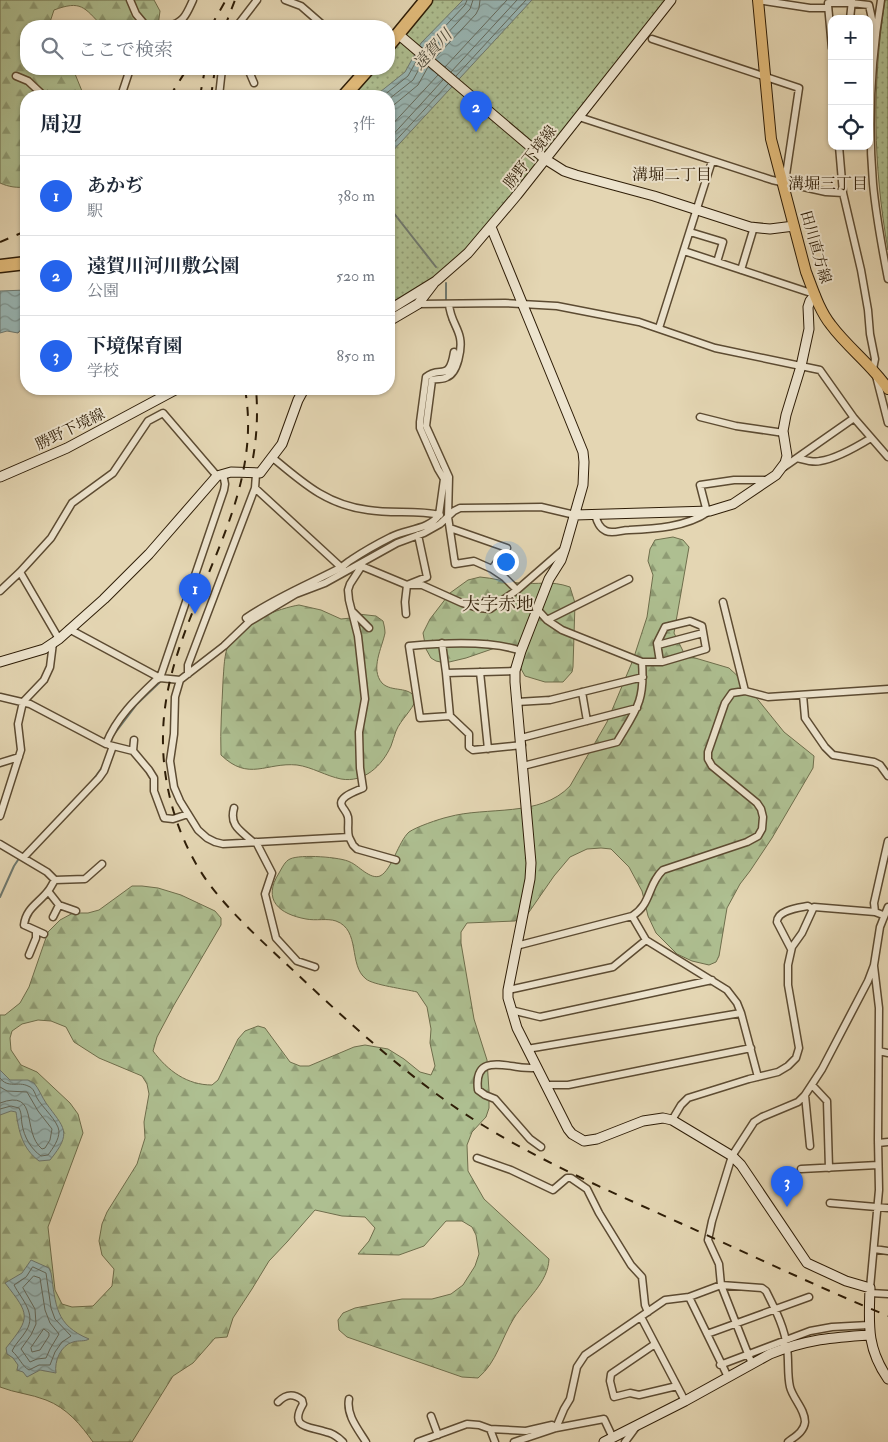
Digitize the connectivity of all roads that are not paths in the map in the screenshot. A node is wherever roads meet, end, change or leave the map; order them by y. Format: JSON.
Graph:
{"nodes":[{"id":1,"x":130,"y":0,"type":"edge"},
{"id":2,"x":193,"y":0,"type":"edge"},
{"id":3,"x":257,"y":0,"type":"edge"},
{"id":4,"x":285,"y":0,"type":"edge"},
{"id":5,"x":426,"y":0,"type":"edge"},
{"id":6,"x":671,"y":0,"type":"edge"},
{"id":7,"x":758,"y":0,"type":"edge"},
{"id":8,"x":881,"y":0,"type":"edge"},
{"id":9,"x":851,"y":1,"type":"edge"},
{"id":10,"x":828,"y":4,"type":"edge"},
{"id":11,"x":850,"y":15,"type":"edge"},
{"id":12,"x":141,"y":20,"type":"edge"},
{"id":13,"x":182,"y":20,"type":"edge"},
{"id":14,"x":242,"y":20,"type":"edge"},
{"id":15,"x":314,"y":20,"type":"edge"},
{"id":16,"x":876,"y":38,"type":"junction"},
{"id":17,"x":652,"y":39,"type":"dead end"},
{"id":18,"x":395,"y":40,"type":"edge"},
{"id":19,"x":395,"y":42,"type":"edge"},
{"id":20,"x":128,"y":75,"type":"edge"},
{"id":21,"x":221,"y":75,"type":"edge"},
{"id":22,"x":251,"y":75,"type":"edge"},
{"id":23,"x":363,"y":75,"type":"edge"},
{"id":24,"x":16,"y":76,"type":"dead end"},
{"id":25,"x":764,"y":76,"type":"junction"},
{"id":26,"x":254,"y":83,"type":"dead end"},
{"id":27,"x":37,"y":90,"type":"edge"},
{"id":28,"x":123,"y":90,"type":"edge"},
{"id":29,"x":220,"y":90,"type":"edge"},
{"id":30,"x":349,"y":90,"type":"edge"},
{"id":31,"x":580,"y":117,"type":"junction"},
{"id":32,"x":839,"y":150,"type":"edge"},
{"id":33,"x":542,"y":157,"type":"junction"},
{"id":34,"x":712,"y":161,"type":"junction"},
{"id":35,"x":783,"y":183,"type":"junction"},
{"id":36,"x":843,"y":194,"type":"junction"},
{"id":37,"x":697,"y":209,"type":"junction"},
{"id":38,"x":794,"y":226,"type":"junction"},
{"id":39,"x":491,"y":227,"type":"junction"},
{"id":40,"x":754,"y":227,"type":"junction"},
{"id":41,"x":690,"y":232,"type":"junction"},
{"id":42,"x":684,"y":251,"type":"junction"},
{"id":43,"x":717,"y":262,"type":"junction"},
{"id":44,"x":20,"y":264,"type":"edge"},
{"id":45,"x":0,"y":266,"type":"edge"},
{"id":46,"x":740,"y":270,"type":"junction"},
{"id":47,"x":888,"y":279,"type":"edge"},
{"id":48,"x":436,"y":281,"type":"junction"},
{"id":49,"x":815,"y":294,"type":"junction"},
{"id":50,"x":418,"y":304,"type":"junction"},
{"id":51,"x":447,"y":304,"type":"junction"},
{"id":52,"x":524,"y":305,"type":"junction"},
{"id":53,"x":395,"y":306,"type":"edge"},
{"id":54,"x":395,"y":317,"type":"edge"},
{"id":55,"x":659,"y":328,"type":"junction"},
{"id":56,"x":454,"y":352,"type":"dead end"},
{"id":57,"x":455,"y":361,"type":"junction"},
{"id":58,"x":801,"y":366,"type":"junction"},
{"id":59,"x":874,"y":371,"type":"junction"},
{"id":60,"x":888,"y":389,"type":"edge"},
{"id":61,"x":166,"y":395,"type":"edge"},
{"id":62,"x":301,"y":395,"type":"edge"},
{"id":63,"x":700,"y":417,"type":"dead end"},
{"id":64,"x":854,"y":418,"type":"junction"},
{"id":65,"x":888,"y":423,"type":"edge"},
{"id":66,"x":784,"y":433,"type":"junction"},
{"id":67,"x":871,"y":438,"type":"junction"},
{"id":68,"x":888,"y":457,"type":"edge"},
{"id":69,"x":273,"y":458,"type":"junction"},
{"id":70,"x":797,"y":458,"type":"junction"},
{"id":71,"x":783,"y":468,"type":"junction"},
{"id":72,"x":256,"y":474,"type":"junction"},
{"id":73,"x":220,"y":475,"type":"junction"},
{"id":74,"x":0,"y":477,"type":"edge"},
{"id":75,"x":769,"y":480,"type":"junction"},
{"id":76,"x":255,"y":488,"type":"junction"},
{"id":77,"x":708,"y":511,"type":"junction"},
{"id":78,"x":439,"y":515,"type":"junction"},
{"id":79,"x":595,"y":515,"type":"junction"},
{"id":80,"x":575,"y":516,"type":"junction"},
{"id":81,"x":448,"y":517,"type":"junction"},
{"id":82,"x":450,"y":528,"type":"junction"},
{"id":83,"x":418,"y":535,"type":"junction"},
{"id":84,"x":565,"y":548,"type":"junction"},
{"id":85,"x":360,"y":566,"type":"junction"},
{"id":86,"x":343,"y":569,"type":"junction"},
{"id":87,"x":492,"y":569,"type":"junction"},
{"id":88,"x":20,"y":572,"type":"junction"},
{"id":89,"x":629,"y":579,"type":"dead end"},
{"id":90,"x":407,"y":585,"type":"junction"},
{"id":91,"x":517,"y":590,"type":"junction"},
{"id":92,"x":0,"y":591,"type":"edge"},
{"id":93,"x":723,"y":602,"type":"dead end"},
{"id":94,"x":538,"y":608,"type":"junction"},
{"id":95,"x":352,"y":611,"type":"junction"},
{"id":96,"x":406,"y":614,"type":"dead end"},
{"id":97,"x":547,"y":620,"type":"junction"},
{"id":98,"x":369,"y":628,"type":"dead end"},
{"id":99,"x":69,"y":629,"type":"junction"},
{"id":100,"x":703,"y":633,"type":"junction"},
{"id":101,"x":56,"y":641,"type":"junction"},
{"id":102,"x":442,"y":642,"type":"junction"},
{"id":103,"x":658,"y":645,"type":"junction"},
{"id":104,"x":520,"y":651,"type":"junction"},
{"id":105,"x":0,"y":662,"type":"edge"},
{"id":106,"x":642,"y":662,"type":"junction"},
{"id":107,"x":660,"y":662,"type":"junction"},
{"id":108,"x":515,"y":671,"type":"junction"},
{"id":109,"x":480,"y":672,"type":"junction"},
{"id":110,"x":446,"y":673,"type":"junction"},
{"id":111,"x":188,"y":674,"type":"junction"},
{"id":112,"x":643,"y":677,"type":"junction"},
{"id":113,"x":160,"y":678,"type":"junction"},
{"id":114,"x":180,"y":680,"type":"junction"},
{"id":115,"x":888,"y":689,"type":"edge"},
{"id":116,"x":745,"y":691,"type":"junction"},
{"id":117,"x":582,"y":692,"type":"junction"},
{"id":118,"x":803,"y":695,"type":"junction"},
{"id":119,"x":0,"y":697,"type":"edge"},
{"id":120,"x":23,"y":702,"type":"junction"},
{"id":121,"x":517,"y":702,"type":"junction"},
{"id":122,"x":637,"y":708,"type":"junction"},
{"id":123,"x":450,"y":716,"type":"junction"},
{"id":124,"x":587,"y":721,"type":"junction"},
{"id":125,"x":134,"y":740,"type":"dead end"},
{"id":126,"x":521,"y":742,"type":"junction"},
{"id":127,"x":110,"y":745,"type":"junction"},
{"id":128,"x":488,"y":749,"type":"junction"},
{"id":129,"x":133,"y":751,"type":"junction"},
{"id":130,"x":19,"y":757,"type":"junction"},
{"id":131,"x":0,"y":763,"type":"edge"},
{"id":132,"x":523,"y":766,"type":"junction"},
{"id":133,"x":888,"y":776,"type":"edge"},
{"id":134,"x":234,"y":808,"type":"dead end"},
{"id":135,"x":188,"y":814,"type":"junction"},
{"id":136,"x":0,"y":816,"type":"edge"},
{"id":137,"x":349,"y":837,"type":"junction"},
{"id":138,"x":888,"y":841,"type":"edge"},
{"id":139,"x":254,"y":842,"type":"junction"},
{"id":140,"x":0,"y":844,"type":"edge"},
{"id":141,"x":24,"y":857,"type":"junction"},
{"id":142,"x":396,"y":860,"type":"dead end"},
{"id":143,"x":102,"y":864,"type":"dead end"},
{"id":144,"x":55,"y":880,"type":"junction"},
{"id":145,"x":48,"y":891,"type":"junction"},
{"id":146,"x":59,"y":904,"type":"junction"},
{"id":147,"x":888,"y":907,"type":"edge"},
{"id":148,"x":813,"y":909,"type":"junction"},
{"id":149,"x":76,"y":911,"type":"dead end"},
{"id":150,"x":875,"y":912,"type":"junction"},
{"id":151,"x":883,"y":915,"type":"junction"},
{"id":152,"x":632,"y":916,"type":"junction"},
{"id":153,"x":53,"y":917,"type":"dead end"},
{"id":154,"x":36,"y":931,"type":"junction"},
{"id":155,"x":44,"y":934,"type":"dead end"},
{"id":156,"x":646,"y":940,"type":"junction"},
{"id":157,"x":516,"y":946,"type":"junction"},
{"id":158,"x":791,"y":949,"type":"junction"},
{"id":159,"x":29,"y":955,"type":"dead end"},
{"id":160,"x":874,"y":965,"type":"junction"},
{"id":161,"x":315,"y":967,"type":"dead end"},
{"id":162,"x":712,"y":980,"type":"junction"},
{"id":163,"x":508,"y":990,"type":"junction"},
{"id":164,"x":511,"y":1010,"type":"junction"},
{"id":165,"x":741,"y":1013,"type":"junction"},
{"id":166,"x":751,"y":1048,"type":"junction"},
{"id":167,"x":527,"y":1049,"type":"junction"},
{"id":168,"x":879,"y":1051,"type":"junction"},
{"id":169,"x":888,"y":1053,"type":"edge"},
{"id":170,"x":538,"y":1068,"type":"junction"},
{"id":171,"x":758,"y":1077,"type":"junction"},
{"id":172,"x":546,"y":1085,"type":"junction"},
{"id":173,"x":812,"y":1085,"type":"junction"},
{"id":174,"x":805,"y":1095,"type":"junction"},
{"id":175,"x":672,"y":1120,"type":"junction"},
{"id":176,"x":888,"y":1142,"type":"edge"},
{"id":177,"x":878,"y":1143,"type":"junction"},
{"id":178,"x":810,"y":1146,"type":"dead end"},
{"id":179,"x":541,"y":1147,"type":"dead end"},
{"id":180,"x":732,"y":1156,"type":"junction"},
{"id":181,"x":477,"y":1158,"type":"dead end"},
{"id":182,"x":878,"y":1165,"type":"junction"},
{"id":183,"x":829,"y":1168,"type":"junction"},
{"id":184,"x":801,"y":1169,"type":"dead end"},
{"id":185,"x":830,"y":1203,"type":"dead end"},
{"id":186,"x":878,"y":1207,"type":"junction"},
{"id":187,"x":888,"y":1208,"type":"edge"},
{"id":188,"x":874,"y":1249,"type":"junction"},
{"id":189,"x":888,"y":1250,"type":"edge"},
{"id":190,"x":721,"y":1285,"type":"junction"},
{"id":191,"x":870,"y":1290,"type":"junction"},
{"id":192,"x":888,"y":1294,"type":"edge"},
{"id":193,"x":808,"y":1296,"type":"dead end"},
{"id":194,"x":689,"y":1297,"type":"junction"},
{"id":195,"x":775,"y":1308,"type":"junction"},
{"id":196,"x":648,"y":1312,"type":"junction"},
{"id":197,"x":641,"y":1317,"type":"junction"},
{"id":198,"x":736,"y":1322,"type":"junction"},
{"id":199,"x":869,"y":1330,"type":"junction"},
{"id":200,"x":707,"y":1334,"type":"junction"},
{"id":201,"x":786,"y":1343,"type":"junction"},
{"id":202,"x":655,"y":1344,"type":"junction"},
{"id":203,"x":748,"y":1353,"type":"junction"},
{"id":204,"x":752,"y":1364,"type":"junction"},
{"id":205,"x":720,"y":1365,"type":"junction"},
{"id":206,"x":728,"y":1377,"type":"junction"},
{"id":207,"x":888,"y":1378,"type":"edge"},
{"id":208,"x":677,"y":1386,"type":"junction"},
{"id":209,"x":349,"y":1399,"type":"dead end"},
{"id":210,"x":685,"y":1401,"type":"junction"},
{"id":211,"x":278,"y":1402,"type":"dead end"},
{"id":212,"x":430,"y":1416,"type":"dead end"},
{"id":213,"x":636,"y":1427,"type":"junction"},
{"id":214,"x":556,"y":1428,"type":"junction"},
{"id":215,"x":490,"y":1430,"type":"junction"},
{"id":216,"x":438,"y":1435,"type":"junction"},
{"id":217,"x":528,"y":1440,"type":"edge"},
{"id":218,"x":608,"y":1440,"type":"edge"},
{"id":219,"x":344,"y":1442,"type":"edge"},
{"id":220,"x":366,"y":1442,"type":"edge"},
{"id":221,"x":418,"y":1442,"type":"edge"},
{"id":222,"x":495,"y":1442,"type":"edge"},
{"id":223,"x":514,"y":1442,"type":"edge"},
{"id":224,"x":625,"y":1442,"type":"edge"},
{"id":225,"x":788,"y":1442,"type":"edge"}],
"edges":[{"from":1,"to":12,"type":"street"},
{"from":2,"to":13,"type":"street"},
{"from":3,"to":14,"type":"street"},
{"from":4,"to":15,"type":"street"},
{"from":5,"to":18,"type":"highway"},
{"from":6,"to":31,"type":"street","name":"勝野下境線"},
{"from":7,"to":10,"type":"street"},
{"from":7,"to":25,"type":"main road","name":"田川直方線"},
{"from":8,"to":16,"type":"street"},
{"from":9,"to":10,"type":"street"},
{"from":9,"to":11,"type":"street"},
{"from":9,"to":16,"type":"street"},
{"from":16,"to":47,"type":"street"},
{"from":17,"to":25,"type":"street"},
{"from":19,"to":33,"type":"street"},
{"from":20,"to":28,"type":"street"},
{"from":21,"to":29,"type":"street"},
{"from":22,"to":26,"type":"street"},
{"from":23,"to":30,"type":"highway"},
{"from":24,"to":27,"type":"street"},
{"from":25,"to":35,"type":"main road","name":"田川直方線"},
{"from":25,"to":35,"type":"street"},
{"from":31,"to":33,"type":"street","name":"勝野下境線"},
{"from":31,"to":34,"type":"street"},
{"from":32,"to":36,"type":"street"},
{"from":33,"to":37,"type":"street"},
{"from":33,"to":39,"type":"street","name":"勝野下境線"},
{"from":34,"to":35,"type":"street"},
{"from":34,"to":37,"type":"street"},
{"from":35,"to":36,"type":"street"},
{"from":35,"to":38,"type":"main road","name":"田川直方線"},
{"from":36,"to":59,"type":"street"},
{"from":37,"to":40,"type":"street"},
{"from":37,"to":41,"type":"street"},
{"from":38,"to":40,"type":"street"},
{"from":38,"to":49,"type":"main road","name":"田川直方線"},
{"from":39,"to":48,"type":"street","name":"勝野下境線"},
{"from":39,"to":52,"type":"street"},
{"from":40,"to":46,"type":"street"},
{"from":41,"to":42,"type":"street"},
{"from":41,"to":43,"type":"street"},
{"from":42,"to":43,"type":"street"},
{"from":42,"to":55,"type":"street"},
{"from":43,"to":46,"type":"street"},
{"from":44,"to":45,"type":"highway"},
{"from":46,"to":49,"type":"street"},
{"from":48,"to":50,"type":"street"},
{"from":48,"to":53,"type":"street","name":"勝野下境線"},
{"from":49,"to":58,"type":"street"},
{"from":49,"to":59,"type":"main road","name":"田川直方線"},
{"from":50,"to":51,"type":"street"},
{"from":50,"to":54,"type":"street"},
{"from":51,"to":52,"type":"street"},
{"from":51,"to":57,"type":"street"},
{"from":52,"to":55,"type":"street"},
{"from":52,"to":80,"type":"street"},
{"from":55,"to":58,"type":"street"},
{"from":56,"to":57,"type":"street"},
{"from":57,"to":78,"type":"street"},
{"from":57,"to":81,"type":"street"},
{"from":58,"to":64,"type":"street"},
{"from":58,"to":66,"type":"street"},
{"from":59,"to":60,"type":"main road","name":"田川直方線"},
{"from":59,"to":65,"type":"street"},
{"from":61,"to":74,"type":"street","name":"勝野下境線"},
{"from":62,"to":69,"type":"street"},
{"from":63,"to":66,"type":"street"},
{"from":64,"to":67,"type":"street"},
{"from":64,"to":70,"type":"street"},
{"from":66,"to":71,"type":"street"},
{"from":67,"to":68,"type":"street"},
{"from":67,"to":70,"type":"street"},
{"from":69,"to":72,"type":"street"},
{"from":69,"to":78,"type":"street"},
{"from":70,"to":71,"type":"street"},
{"from":71,"to":75,"type":"street"},
{"from":72,"to":73,"type":"street"},
{"from":72,"to":76,"type":"street"},
{"from":73,"to":88,"type":"street"},
{"from":73,"to":99,"type":"street"},
{"from":73,"to":113,"type":"street"},
{"from":75,"to":77,"type":"street"},
{"from":75,"to":77,"type":"street"},
{"from":76,"to":86,"type":"street"},
{"from":76,"to":111,"type":"street"},
{"from":77,"to":79,"type":"street"},
{"from":77,"to":79,"type":"street"},
{"from":78,"to":81,"type":"street"},
{"from":78,"to":86,"type":"street"},
{"from":79,"to":80,"type":"street"},
{"from":80,"to":81,"type":"street"},
{"from":80,"to":84,"type":"street"},
{"from":81,"to":82,"type":"street"},
{"from":81,"to":83,"type":"street"},
{"from":82,"to":87,"type":"street"},
{"from":82,"to":87,"type":"street"},
{"from":83,"to":85,"type":"street"},
{"from":83,"to":90,"type":"street"},
{"from":84,"to":91,"type":"street"},
{"from":84,"to":94,"type":"street"},
{"from":85,"to":86,"type":"street"},
{"from":85,"to":90,"type":"street"},
{"from":85,"to":95,"type":"street"},
{"from":86,"to":111,"type":"street"},
{"from":87,"to":91,"type":"street"},
{"from":88,"to":92,"type":"street"},
{"from":88,"to":101,"type":"street"},
{"from":89,"to":97,"type":"street"},
{"from":90,"to":91,"type":"street"},
{"from":90,"to":96,"type":"street"},
{"from":93,"to":116,"type":"street"},
{"from":94,"to":97,"type":"street"},
{"from":94,"to":104,"type":"street"},
{"from":95,"to":98,"type":"street"},
{"from":95,"to":137,"type":"street"},
{"from":97,"to":106,"type":"street"},
{"from":99,"to":101,"type":"street"},
{"from":99,"to":113,"type":"street"},
{"from":100,"to":103,"type":"street"},
{"from":100,"to":103,"type":"street"},
{"from":100,"to":107,"type":"street"},
{"from":101,"to":105,"type":"street"},
{"from":101,"to":120,"type":"street"},
{"from":102,"to":104,"type":"street"},
{"from":102,"to":110,"type":"street"},
{"from":102,"to":123,"type":"street"},
{"from":103,"to":107,"type":"street"},
{"from":104,"to":108,"type":"street"},
{"from":106,"to":107,"type":"street"},
{"from":106,"to":112,"type":"street"},
{"from":108,"to":109,"type":"street"},
{"from":108,"to":121,"type":"street"},
{"from":109,"to":110,"type":"street"},
{"from":109,"to":128,"type":"street"},
{"from":110,"to":123,"type":"street"},
{"from":111,"to":114,"type":"street"},
{"from":112,"to":117,"type":"street"},
{"from":112,"to":122,"type":"street"},
{"from":113,"to":114,"type":"street"},
{"from":113,"to":127,"type":"street"},
{"from":114,"to":135,"type":"street"},
{"from":115,"to":118,"type":"street"},
{"from":116,"to":118,"type":"street"},
{"from":116,"to":152,"type":"street"},
{"from":117,"to":121,"type":"street"},
{"from":117,"to":124,"type":"street"},
{"from":118,"to":133,"type":"street"},
{"from":119,"to":120,"type":"street"},
{"from":120,"to":127,"type":"street"},
{"from":120,"to":130,"type":"street"},
{"from":121,"to":126,"type":"street"},
{"from":122,"to":124,"type":"street"},
{"from":122,"to":132,"type":"street"},
{"from":123,"to":128,"type":"street"},
{"from":124,"to":126,"type":"street"},
{"from":125,"to":129,"type":"street"},
{"from":126,"to":128,"type":"street"},
{"from":126,"to":132,"type":"street"},
{"from":127,"to":129,"type":"street"},
{"from":127,"to":141,"type":"street"},
{"from":129,"to":135,"type":"street"},
{"from":130,"to":131,"type":"street"},
{"from":130,"to":136,"type":"street"},
{"from":132,"to":157,"type":"street"},
{"from":134,"to":139,"type":"street"},
{"from":135,"to":139,"type":"street"},
{"from":137,"to":139,"type":"street"},
{"from":137,"to":142,"type":"street"},
{"from":138,"to":150,"type":"street"},
{"from":139,"to":161,"type":"street"},
{"from":140,"to":141,"type":"street"},
{"from":141,"to":144,"type":"street"},
{"from":143,"to":144,"type":"street"},
{"from":144,"to":145,"type":"street"},
{"from":145,"to":146,"type":"street"},
{"from":145,"to":154,"type":"street"},
{"from":146,"to":149,"type":"street"},
{"from":146,"to":153,"type":"street"},
{"from":147,"to":151,"type":"street"},
{"from":148,"to":150,"type":"street"},
{"from":148,"to":158,"type":"street"},
{"from":148,"to":158,"type":"street"},
{"from":150,"to":151,"type":"street"},
{"from":151,"to":160,"type":"street"},
{"from":152,"to":156,"type":"street"},
{"from":152,"to":157,"type":"street"},
{"from":154,"to":155,"type":"street"},
{"from":154,"to":159,"type":"street"},
{"from":156,"to":162,"type":"street"},
{"from":156,"to":163,"type":"street"},
{"from":157,"to":163,"type":"street"},
{"from":158,"to":171,"type":"street"},
{"from":160,"to":168,"type":"street"},
{"from":160,"to":173,"type":"street"},
{"from":162,"to":164,"type":"street"},
{"from":162,"to":165,"type":"street"},
{"from":163,"to":164,"type":"street"},
{"from":164,"to":167,"type":"street"},
{"from":165,"to":166,"type":"street"},
{"from":165,"to":167,"type":"street"},
{"from":166,"to":171,"type":"street"},
{"from":166,"to":172,"type":"street"},
{"from":167,"to":170,"type":"street"},
{"from":168,"to":169,"type":"street"},
{"from":168,"to":177,"type":"street"},
{"from":170,"to":172,"type":"street"},
{"from":170,"to":179,"type":"street"},
{"from":171,"to":175,"type":"street"},
{"from":172,"to":175,"type":"street"},
{"from":173,"to":174,"type":"street"},
{"from":173,"to":183,"type":"street"},
{"from":174,"to":178,"type":"street"},
{"from":174,"to":180,"type":"street"},
{"from":175,"to":180,"type":"street"},
{"from":176,"to":177,"type":"street"},
{"from":177,"to":182,"type":"street"},
{"from":180,"to":190,"type":"street"},
{"from":180,"to":191,"type":"street"},
{"from":181,"to":196,"type":"street"},
{"from":182,"to":183,"type":"street"},
{"from":182,"to":186,"type":"street"},
{"from":183,"to":184,"type":"street"},
{"from":185,"to":186,"type":"street"},
{"from":186,"to":187,"type":"street"},
{"from":186,"to":188,"type":"street"},
{"from":188,"to":189,"type":"street"},
{"from":188,"to":191,"type":"street"},
{"from":190,"to":194,"type":"street"},
{"from":190,"to":195,"type":"street"},
{"from":190,"to":198,"type":"street"},
{"from":191,"to":192,"type":"street"},
{"from":191,"to":199,"type":"street"},
{"from":193,"to":195,"type":"street"},
{"from":194,"to":196,"type":"street"},
{"from":194,"to":200,"type":"street"},
{"from":195,"to":198,"type":"street"},
{"from":195,"to":201,"type":"street"},
{"from":196,"to":197,"type":"street"},
{"from":197,"to":202,"type":"street"},
{"from":197,"to":214,"type":"street"},
{"from":198,"to":200,"type":"street"},
{"from":198,"to":203,"type":"street"},
{"from":199,"to":201,"type":"street"},
{"from":199,"to":207,"type":"street"},
{"from":200,"to":205,"type":"street"},
{"from":201,"to":203,"type":"street"},
{"from":201,"to":204,"type":"street"},
{"from":201,"to":225,"type":"street"},
{"from":202,"to":208,"type":"street"},
{"from":202,"to":208,"type":"street"},
{"from":203,"to":204,"type":"street"},
{"from":203,"to":205,"type":"street"},
{"from":204,"to":206,"type":"street"},
{"from":205,"to":206,"type":"street"},
{"from":206,"to":210,"type":"street"},
{"from":208,"to":210,"type":"street"},
{"from":209,"to":220,"type":"street"},
{"from":210,"to":213,"type":"street"},
{"from":211,"to":219,"type":"street"},
{"from":212,"to":216,"type":"street"},
{"from":213,"to":218,"type":"street"},
{"from":213,"to":224,"type":"street"},
{"from":214,"to":215,"type":"street"},
{"from":214,"to":217,"type":"street"},
{"from":214,"to":218,"type":"street"},
{"from":215,"to":216,"type":"street"},
{"from":215,"to":222,"type":"street"},
{"from":216,"to":221,"type":"street"},
{"from":217,"to":223,"type":"street"}]}
